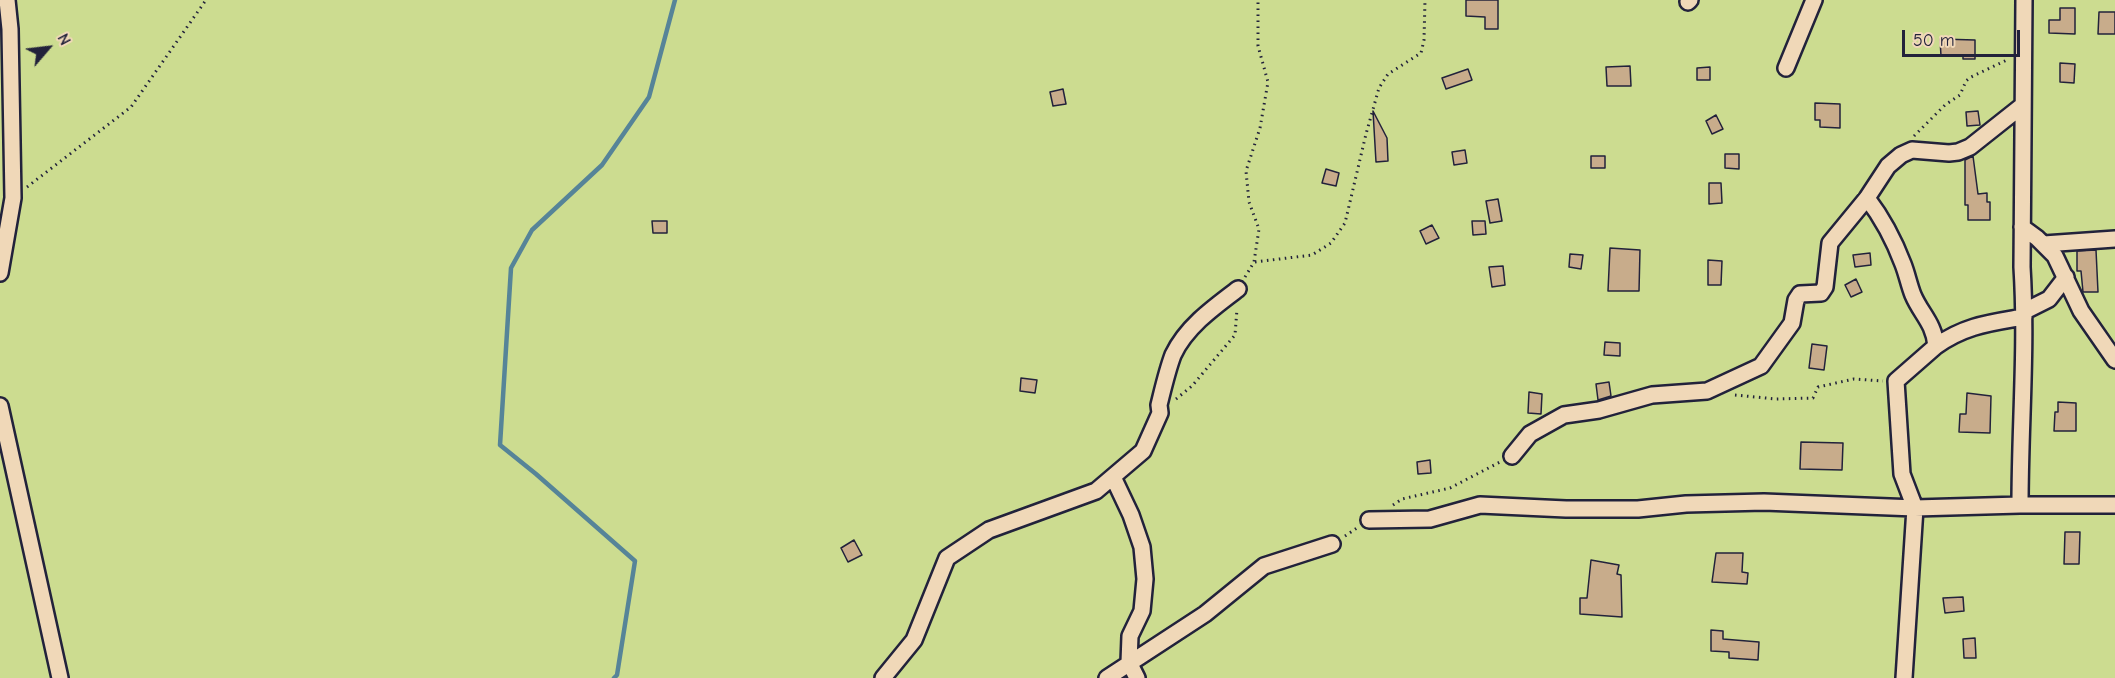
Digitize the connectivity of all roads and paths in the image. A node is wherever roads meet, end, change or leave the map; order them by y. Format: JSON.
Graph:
{"nodes":[{"id":1,"x":7,"y":0,"type":"edge"},
{"id":2,"x":206,"y":0,"type":"edge"},
{"id":3,"x":1258,"y":0,"type":"edge"},
{"id":4,"x":1425,"y":0,"type":"edge"},
{"id":5,"x":1814,"y":0,"type":"edge"},
{"id":6,"x":2024,"y":0,"type":"edge"},
{"id":7,"x":2024,"y":52,"type":"junction"},
{"id":8,"x":1786,"y":68,"type":"dead end"},
{"id":9,"x":2023,"y":105,"type":"junction"},
{"id":10,"x":1901,"y":155,"type":"junction"},
{"id":11,"x":13,"y":198,"type":"junction"},
{"id":12,"x":1867,"y":198,"type":"junction"},
{"id":13,"x":2022,"y":227,"type":"junction"},
{"id":14,"x":2115,"y":239,"type":"edge"},
{"id":15,"x":2044,"y":244,"type":"junction"},
{"id":16,"x":1254,"y":262,"type":"junction"},
{"id":17,"x":0,"y":273,"type":"edge"},
{"id":18,"x":2066,"y":278,"type":"junction"},
{"id":19,"x":1238,"y":289,"type":"junction"},
{"id":20,"x":2025,"y":314,"type":"junction"},
{"id":21,"x":1936,"y":345,"type":"junction"},
{"id":22,"x":2115,"y":360,"type":"edge"},
{"id":23,"x":1896,"y":381,"type":"junction"},
{"id":24,"x":1707,"y":391,"type":"junction"},
{"id":25,"x":0,"y":406,"type":"edge"},
{"id":26,"x":1160,"y":413,"type":"junction"},
{"id":27,"x":1512,"y":456,"type":"joint"},
{"id":28,"x":1113,"y":477,"type":"junction"},
{"id":29,"x":2020,"y":505,"type":"junction"},
{"id":30,"x":2115,"y":505,"type":"edge"},
{"id":31,"x":1915,"y":508,"type":"junction"},
{"id":32,"x":1369,"y":520,"type":"junction"},
{"id":33,"x":1332,"y":544,"type":"joint"},
{"id":34,"x":1129,"y":662,"type":"junction"},
{"id":35,"x":60,"y":678,"type":"edge"},
{"id":36,"x":883,"y":678,"type":"edge"},
{"id":37,"x":1107,"y":678,"type":"edge"},
{"id":38,"x":1137,"y":678,"type":"edge"},
{"id":39,"x":1904,"y":678,"type":"edge"}],
"edges":[{"from":1,"to":11,"type":"street"},
{"from":2,"to":11,"type":"path"},
{"from":3,"to":16,"type":"path"},
{"from":4,"to":16,"type":"path"},
{"from":5,"to":8,"type":"street"},
{"from":6,"to":7,"type":"street"},
{"from":7,"to":9,"type":"street"},
{"from":7,"to":10,"type":"path"},
{"from":9,"to":10,"type":"street"},
{"from":9,"to":13,"type":"street"},
{"from":10,"to":12,"type":"street"},
{"from":11,"to":17,"type":"street"},
{"from":12,"to":21,"type":"street"},
{"from":12,"to":24,"type":"street"},
{"from":13,"to":15,"type":"street"},
{"from":13,"to":20,"type":"street"},
{"from":14,"to":15,"type":"street"},
{"from":15,"to":18,"type":"street"},
{"from":16,"to":19,"type":"path"},
{"from":18,"to":20,"type":"street"},
{"from":18,"to":22,"type":"street"},
{"from":19,"to":26,"type":"street"},
{"from":19,"to":26,"type":"path"},
{"from":20,"to":21,"type":"street"},
{"from":20,"to":29,"type":"street"},
{"from":21,"to":23,"type":"street"},
{"from":23,"to":24,"type":"path"},
{"from":23,"to":31,"type":"street"},
{"from":24,"to":27,"type":"street"},
{"from":25,"to":35,"type":"street"},
{"from":26,"to":28,"type":"street"},
{"from":27,"to":32,"type":"path"},
{"from":28,"to":34,"type":"street"},
{"from":28,"to":36,"type":"street"},
{"from":29,"to":30,"type":"street"},
{"from":29,"to":31,"type":"street"},
{"from":31,"to":32,"type":"street"},
{"from":31,"to":39,"type":"street"},
{"from":32,"to":33,"type":"path"},
{"from":33,"to":34,"type":"street"},
{"from":34,"to":37,"type":"street"},
{"from":34,"to":38,"type":"street"}]}
